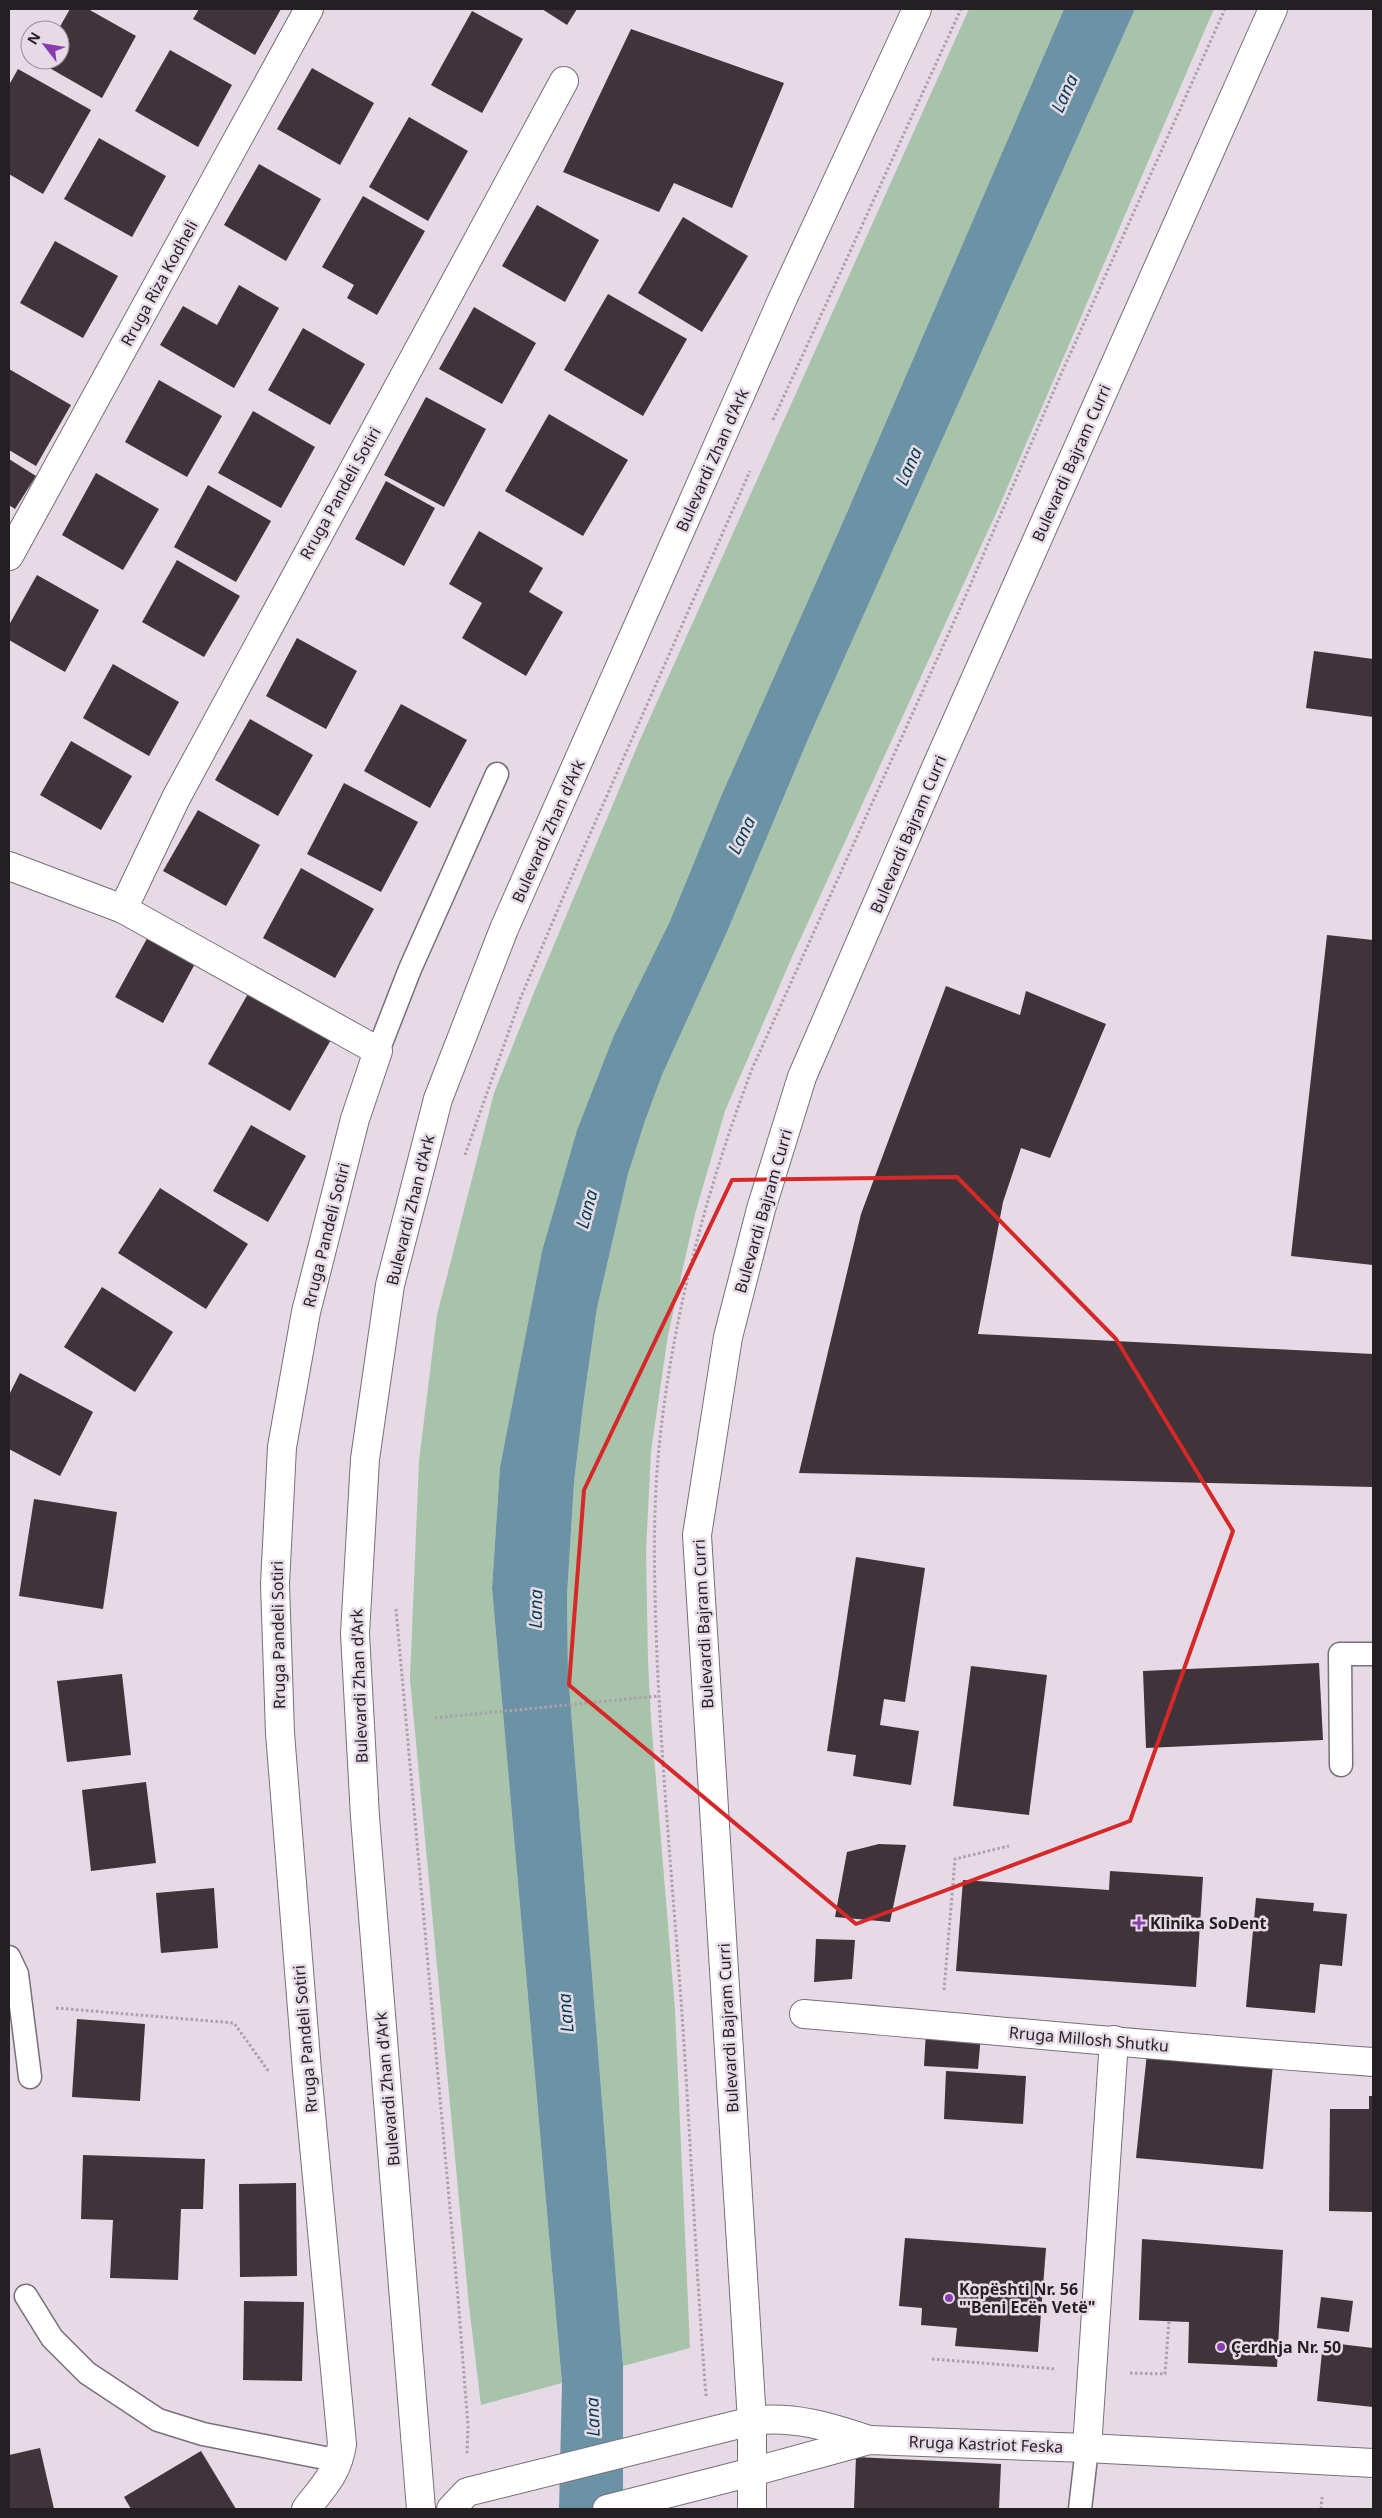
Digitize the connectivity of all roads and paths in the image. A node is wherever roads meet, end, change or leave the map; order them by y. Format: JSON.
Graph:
{"nodes":[{"id":1,"x":309,"y":9,"type":"edge"},
{"id":2,"x":917,"y":9,"type":"edge"},
{"id":3,"x":961,"y":9,"type":"edge"},
{"id":4,"x":1225,"y":9,"type":"edge"},
{"id":5,"x":1273,"y":9,"type":"edge"},
{"id":6,"x":564,"y":81,"type":"dead end"},
{"id":7,"x":771,"y":424,"type":"dead end"},
{"id":8,"x":751,"y":469,"type":"dead end"},
{"id":9,"x":9,"y":556,"type":"edge"},
{"id":10,"x":498,"y":774,"type":"dead end"},
{"id":11,"x":9,"y":866,"type":"edge"},
{"id":12,"x":123,"y":909,"type":"junction"},
{"id":13,"x":378,"y":1051,"type":"junction"},
{"id":14,"x":463,"y":1162,"type":"dead end"},
{"id":15,"x":396,"y":1604,"type":"dead end"},
{"id":16,"x":1373,"y":1654,"type":"edge"},
{"id":17,"x":658,"y":1696,"type":"junction"},
{"id":18,"x":435,"y":1718,"type":"dead end"},
{"id":19,"x":1341,"y":1765,"type":"dead end"},
{"id":20,"x":1010,"y":1846,"type":"dead end"},
{"id":21,"x":9,"y":1957,"type":"edge"},
{"id":22,"x":49,"y":2008,"type":"dead end"},
{"id":23,"x":804,"y":2014,"type":"dead end"},
{"id":24,"x":940,"y":2026,"type":"junction"},
{"id":25,"x":1114,"y":2040,"type":"junction"},
{"id":26,"x":1373,"y":2062,"type":"edge"},
{"id":27,"x":271,"y":2074,"type":"dead end"},
{"id":28,"x":30,"y":2077,"type":"dead end"},
{"id":29,"x":26,"y":2296,"type":"dead end"},
{"id":30,"x":1169,"y":2321,"type":"dead end"},
{"id":31,"x":932,"y":2359,"type":"dead end"},
{"id":32,"x":704,"y":2367,"type":"dead end"},
{"id":33,"x":1093,"y":2371,"type":"junction"},
{"id":34,"x":752,"y":2421,"type":"junction"},
{"id":35,"x":468,"y":2426,"type":"dead end"},
{"id":36,"x":869,"y":2440,"type":"junction"},
{"id":37,"x":1087,"y":2448,"type":"junction"},
{"id":38,"x":340,"y":2461,"type":"junction"},
{"id":39,"x":1373,"y":2463,"type":"edge"},
{"id":40,"x":752,"y":2472,"type":"junction"},
{"id":41,"x":306,"y":2509,"type":"edge"},
{"id":42,"x":420,"y":2509,"type":"edge"},
{"id":43,"x":451,"y":2509,"type":"edge"},
{"id":44,"x":607,"y":2509,"type":"edge"},
{"id":45,"x":752,"y":2509,"type":"edge"},
{"id":46,"x":1080,"y":2509,"type":"edge"}],
"edges":[{"from":1,"to":9,"type":"main road","name":"Rruga Riza Kodheli"},
{"from":2,"to":42,"type":"main road","name":"Bulevardi Zhan d'Ark"},
{"from":3,"to":7,"type":"path"},
{"from":4,"to":17,"type":"path"},
{"from":5,"to":34,"type":"main road","name":"Bulevardi Bajram Curri"},
{"from":6,"to":12,"type":"main road","name":"Rruga Pandeli Sotiri"},
{"from":8,"to":14,"type":"path"},
{"from":10,"to":13,"type":"lane"},
{"from":11,"to":12,"type":"main road"},
{"from":12,"to":13,"type":"main road"},
{"from":13,"to":38,"type":"main road","name":"Rruga Pandeli Sotiri"},
{"from":15,"to":35,"type":"path"},
{"from":16,"to":19,"type":"lane"},
{"from":17,"to":18,"type":"path"},
{"from":17,"to":32,"type":"path"},
{"from":20,"to":24,"type":"path"},
{"from":21,"to":28,"type":"lane"},
{"from":22,"to":27,"type":"path"},
{"from":23,"to":24,"type":"main road","name":"Rruga Millosh Shutku"},
{"from":24,"to":25,"type":"main road","name":"Rruga Millosh Shutku"},
{"from":25,"to":26,"type":"main road","name":"Rruga Millosh Shutku"},
{"from":25,"to":33,"type":"main road"},
{"from":29,"to":38,"type":"lane"},
{"from":30,"to":33,"type":"path"},
{"from":31,"to":33,"type":"path"},
{"from":33,"to":37,"type":"main road"},
{"from":34,"to":36,"type":"main road"},
{"from":34,"to":40,"type":"main road","name":"Bulevardi Bajram Curri"},
{"from":34,"to":43,"type":"main road"},
{"from":36,"to":37,"type":"main road","name":"Rruga Kastriot Feska"},
{"from":36,"to":40,"type":"main road","name":"Rruga Kastriot Feska"},
{"from":37,"to":39,"type":"main road","name":"Rruga Kastriot Feska"},
{"from":37,"to":46,"type":"lane"},
{"from":38,"to":41,"type":"main road","name":"Rruga Pandeli Sotiri"},
{"from":40,"to":44,"type":"main road","name":"Rruga Kastriot Feska"},
{"from":40,"to":45,"type":"main road","name":"Bulevardi Bajram Curri"}]}
